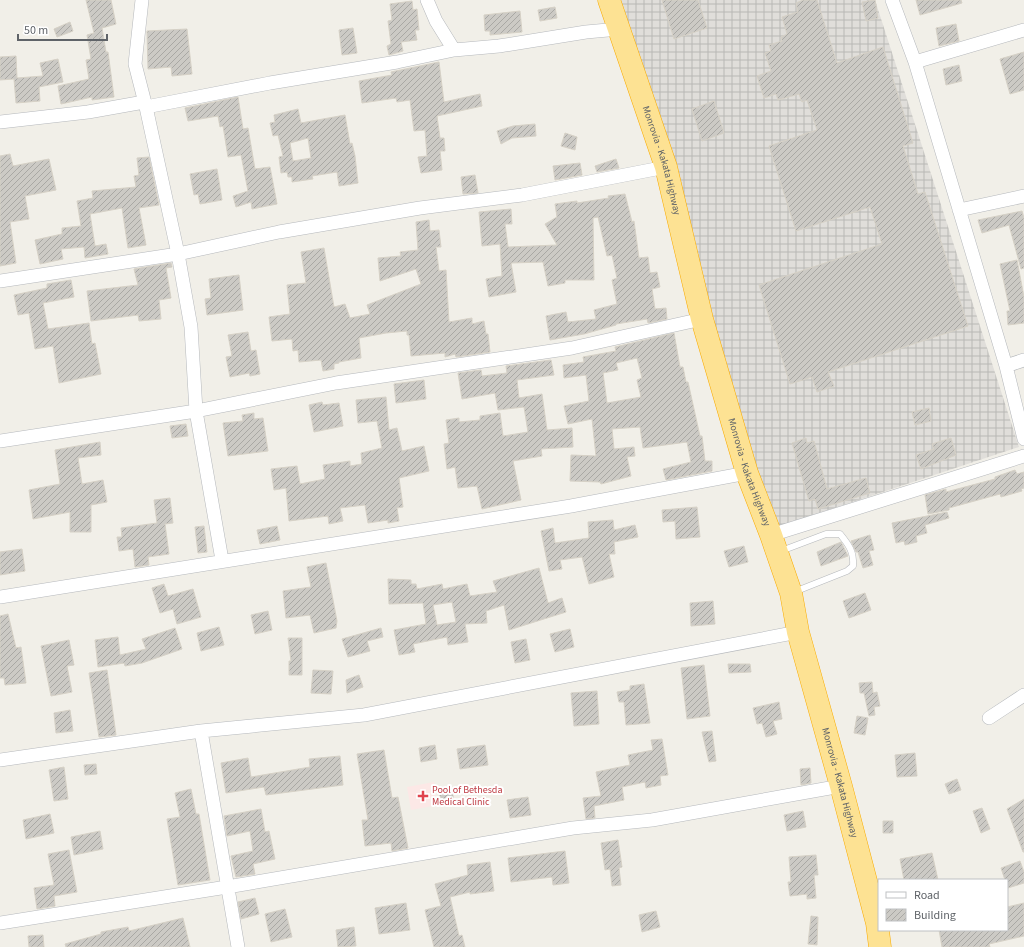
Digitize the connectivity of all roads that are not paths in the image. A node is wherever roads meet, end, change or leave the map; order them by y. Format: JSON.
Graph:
{"nodes":[{"id":1,"x":142,"y":0,"type":"edge"},
{"id":2,"x":426,"y":0,"type":"edge"},
{"id":3,"x":609,"y":0,"type":"edge"},
{"id":4,"x":892,"y":0,"type":"edge"},
{"id":5,"x":620,"y":29,"type":"junction"},
{"id":6,"x":1024,"y":30,"type":"edge"},
{"id":7,"x":454,"y":50,"type":"junction"},
{"id":8,"x":915,"y":62,"type":"junction"},
{"id":9,"x":145,"y":105,"type":"junction"},
{"id":10,"x":0,"y":122,"type":"edge"},
{"id":11,"x":666,"y":167,"type":"junction"},
{"id":12,"x":1024,"y":196,"type":"edge"},
{"id":13,"x":959,"y":210,"type":"junction"},
{"id":14,"x":178,"y":254,"type":"junction"},
{"id":15,"x":0,"y":281,"type":"edge"},
{"id":16,"x":702,"y":319,"type":"junction"},
{"id":17,"x":1024,"y":360,"type":"edge"},
{"id":18,"x":1006,"y":366,"type":"junction"},
{"id":19,"x":196,"y":411,"type":"junction"},
{"id":20,"x":1024,"y":439,"type":"edge"},
{"id":21,"x":0,"y":441,"type":"edge"},
{"id":22,"x":1024,"y":456,"type":"edge"},
{"id":23,"x":747,"y":473,"type":"junction"},
{"id":24,"x":774,"y":544,"type":"junction"},
{"id":25,"x":222,"y":560,"type":"junction"},
{"id":26,"x":790,"y":593,"type":"junction"},
{"id":27,"x":0,"y":597,"type":"edge"},
{"id":28,"x":798,"y":632,"type":"junction"},
{"id":29,"x":1024,"y":695,"type":"edge"},
{"id":30,"x":989,"y":718,"type":"dead end"},
{"id":31,"x":201,"y":731,"type":"junction"},
{"id":32,"x":0,"y":760,"type":"edge"},
{"id":33,"x":841,"y":786,"type":"junction"},
{"id":34,"x":227,"y":887,"type":"junction"},
{"id":35,"x":0,"y":922,"type":"edge"},
{"id":36,"x":238,"y":947,"type":"edge"},
{"id":37,"x":880,"y":947,"type":"edge"}],
"edges":[{"from":1,"to":9,"type":"street"},
{"from":2,"to":7,"type":"street"},
{"from":3,"to":5,"type":"highway","name":"Monrovia - Kakata Highway"},
{"from":4,"to":8,"type":"street"},
{"from":5,"to":7,"type":"street"},
{"from":5,"to":11,"type":"highway","name":"Monrovia - Kakata Highway"},
{"from":6,"to":8,"type":"street"},
{"from":7,"to":9,"type":"street"},
{"from":8,"to":13,"type":"street"},
{"from":9,"to":10,"type":"street"},
{"from":9,"to":14,"type":"street"},
{"from":11,"to":14,"type":"street"},
{"from":11,"to":16,"type":"highway","name":"Monrovia - Kakata Highway"},
{"from":12,"to":13,"type":"street"},
{"from":13,"to":18,"type":"street"},
{"from":14,"to":15,"type":"street"},
{"from":14,"to":19,"type":"street"},
{"from":16,"to":19,"type":"street"},
{"from":16,"to":23,"type":"highway","name":"Monrovia - Kakata Highway"},
{"from":17,"to":18,"type":"street"},
{"from":18,"to":20,"type":"street"},
{"from":19,"to":21,"type":"street"},
{"from":19,"to":25,"type":"street"},
{"from":22,"to":24,"type":"street"},
{"from":23,"to":24,"type":"highway","name":"Monrovia - Kakata Highway"},
{"from":23,"to":25,"type":"street"},
{"from":24,"to":26,"type":"highway","name":"Monrovia - Kakata Highway"},
{"from":24,"to":26,"type":"lane"},
{"from":25,"to":27,"type":"street"},
{"from":26,"to":28,"type":"highway","name":"Monrovia - Kakata Highway"},
{"from":28,"to":31,"type":"street"},
{"from":28,"to":33,"type":"highway","name":"Monrovia - Kakata Highway"},
{"from":29,"to":30,"type":"street"},
{"from":31,"to":32,"type":"street"},
{"from":31,"to":34,"type":"street"},
{"from":33,"to":34,"type":"street"},
{"from":33,"to":37,"type":"highway","name":"Monrovia - Kakata Highway"},
{"from":34,"to":35,"type":"street"},
{"from":34,"to":36,"type":"street"}]}
